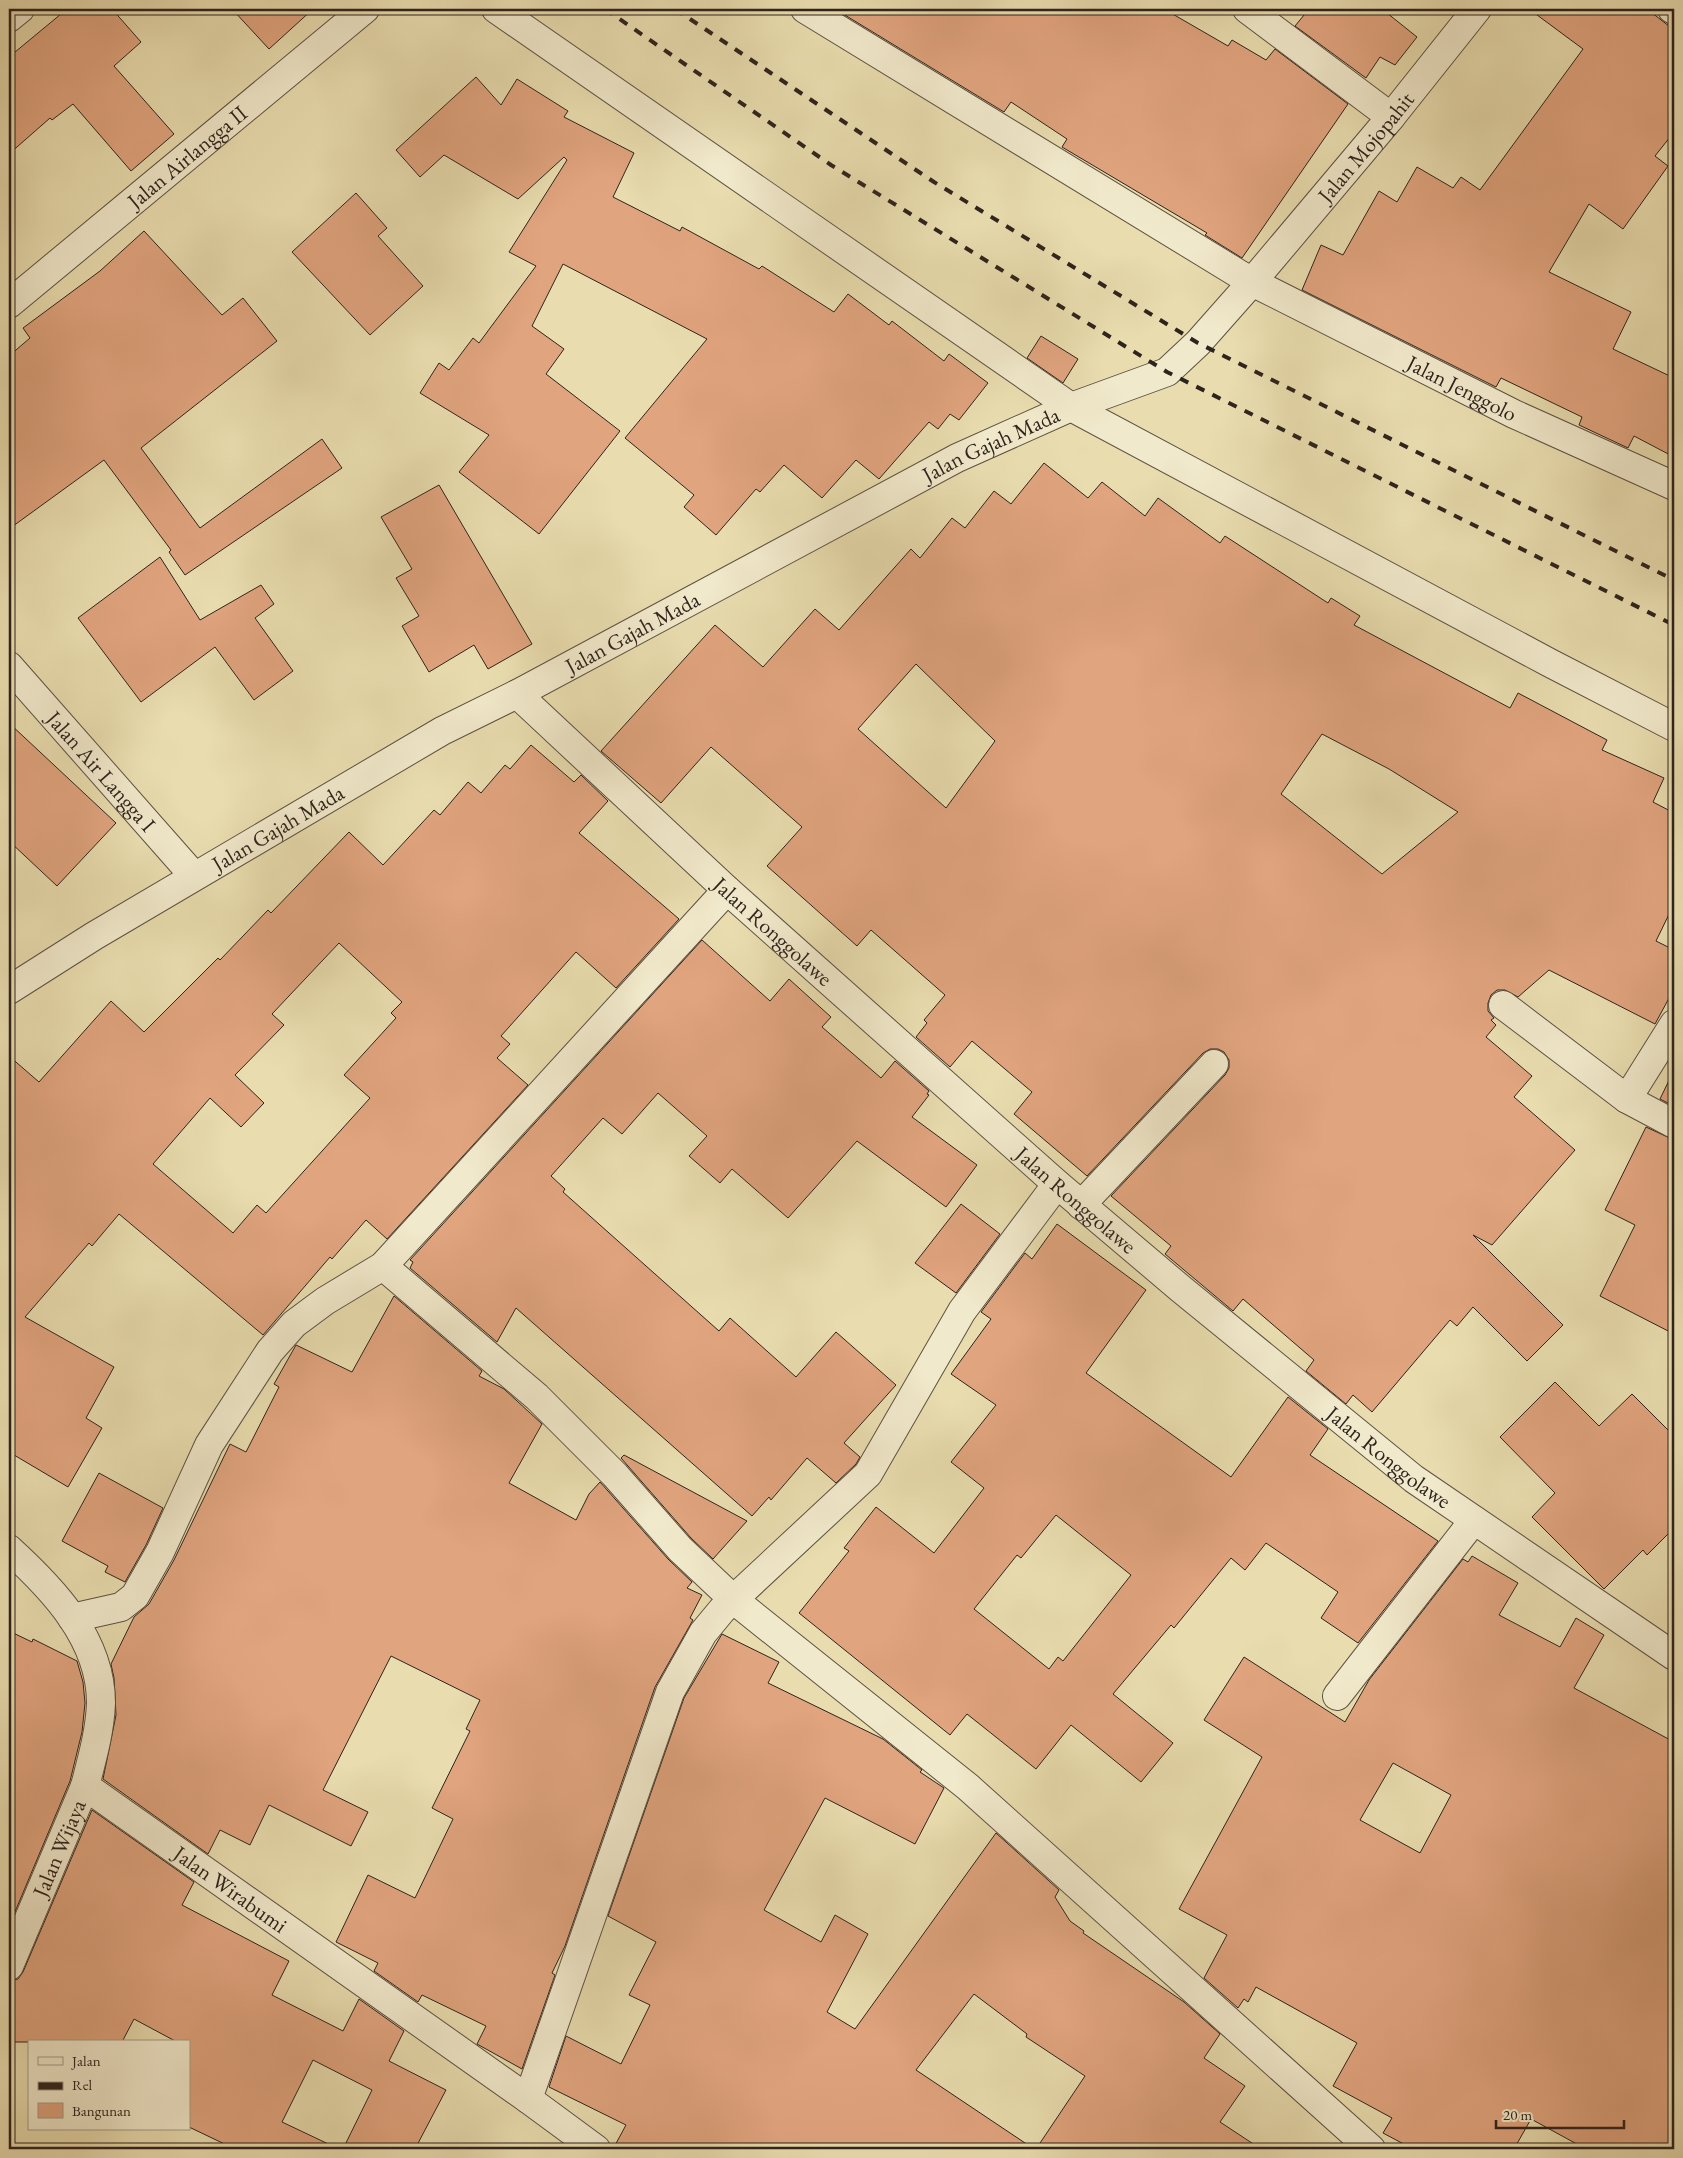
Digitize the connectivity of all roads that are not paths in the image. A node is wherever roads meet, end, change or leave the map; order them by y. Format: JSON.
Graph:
{"nodes":[{"id":1,"x":20,"y":9,"type":"edge"},
{"id":2,"x":366,"y":9,"type":"edge"},
{"id":3,"x":496,"y":9,"type":"edge"},
{"id":4,"x":805,"y":9,"type":"edge"},
{"id":5,"x":1248,"y":9,"type":"edge"},
{"id":6,"x":1477,"y":9,"type":"edge"},
{"id":7,"x":9,"y":18,"type":"edge"},
{"id":8,"x":1391,"y":117,"type":"junction"},
{"id":9,"x":1252,"y":282,"type":"junction"},
{"id":10,"x":9,"y":304,"type":"edge"},
{"id":11,"x":1071,"y":407,"type":"junction"},
{"id":12,"x":1674,"y":486,"type":"edge"},
{"id":13,"x":9,"y":666,"type":"edge"},
{"id":14,"x":518,"y":694,"type":"junction"},
{"id":15,"x":1674,"y":727,"type":"edge"},
{"id":16,"x":194,"y":876,"type":"junction"},
{"id":17,"x":727,"y":890,"type":"junction"},
{"id":18,"x":9,"y":990,"type":"edge"},
{"id":19,"x":1503,"y":1005,"type":"dead end"},
{"id":20,"x":1674,"y":1024,"type":"edge"},
{"id":21,"x":1214,"y":1064,"type":"dead end"},
{"id":22,"x":1626,"y":1099,"type":"junction"},
{"id":23,"x":1674,"y":1124,"type":"edge"},
{"id":24,"x":1057,"y":1184,"type":"junction"},
{"id":25,"x":1081,"y":1205,"type":"junction"},
{"id":26,"x":383,"y":1266,"type":"junction"},
{"id":27,"x":1474,"y":1520,"type":"junction"},
{"id":28,"x":9,"y":1549,"type":"edge"},
{"id":29,"x":734,"y":1600,"type":"junction"},
{"id":30,"x":72,"y":1618,"type":"junction"},
{"id":31,"x":1674,"y":1656,"type":"edge"},
{"id":32,"x":1337,"y":1696,"type":"dead end"},
{"id":33,"x":85,"y":1786,"type":"junction"},
{"id":34,"x":9,"y":1966,"type":"edge"},
{"id":35,"x":528,"y":2099,"type":"junction"},
{"id":36,"x":596,"y":2149,"type":"edge"},
{"id":37,"x":1371,"y":2149,"type":"edge"}],
"edges":[{"from":1,"to":7,"type":"street"},
{"from":2,"to":10,"type":"street","name":"Jalan Airlangga II"},
{"from":3,"to":11,"type":"street"},
{"from":4,"to":9,"type":"street","name":"Jalan Jenggolo"},
{"from":5,"to":8,"type":"street"},
{"from":6,"to":8,"type":"street","name":"Jalan Mojopahit"},
{"from":8,"to":9,"type":"street","name":"Jalan Mojopahit"},
{"from":9,"to":11,"type":"street","name":"Jalan Gajah Mada"},
{"from":9,"to":12,"type":"street","name":"Jalan Jenggolo"},
{"from":11,"to":14,"type":"street","name":"Jalan Gajah Mada"},
{"from":11,"to":15,"type":"street"},
{"from":13,"to":16,"type":"street","name":"Jalan Air Langga I"},
{"from":14,"to":16,"type":"street","name":"Jalan Gajah Mada"},
{"from":14,"to":17,"type":"street","name":"Jalan Ronggolawe"},
{"from":16,"to":18,"type":"street","name":"Jalan Gajah Mada"},
{"from":17,"to":24,"type":"street","name":"Jalan Ronggolawe"},
{"from":17,"to":26,"type":"street"},
{"from":19,"to":22,"type":"street"},
{"from":20,"to":22,"type":"street"},
{"from":21,"to":25,"type":"street"},
{"from":22,"to":23,"type":"street"},
{"from":24,"to":25,"type":"street","name":"Jalan Ronggolawe"},
{"from":24,"to":29,"type":"street"},
{"from":25,"to":27,"type":"street","name":"Jalan Ronggolawe"},
{"from":26,"to":29,"type":"street"},
{"from":26,"to":30,"type":"street"},
{"from":27,"to":31,"type":"street","name":"Jalan Ronggolawe"},
{"from":27,"to":32,"type":"street"},
{"from":28,"to":30,"type":"street"},
{"from":29,"to":35,"type":"street"},
{"from":29,"to":37,"type":"street"},
{"from":30,"to":33,"type":"street"},
{"from":33,"to":34,"type":"street","name":"Jalan Wijaya"},
{"from":33,"to":35,"type":"street","name":"Jalan Wirabumi"},
{"from":35,"to":36,"type":"street","name":"Jalan Wirabumi"}]}
